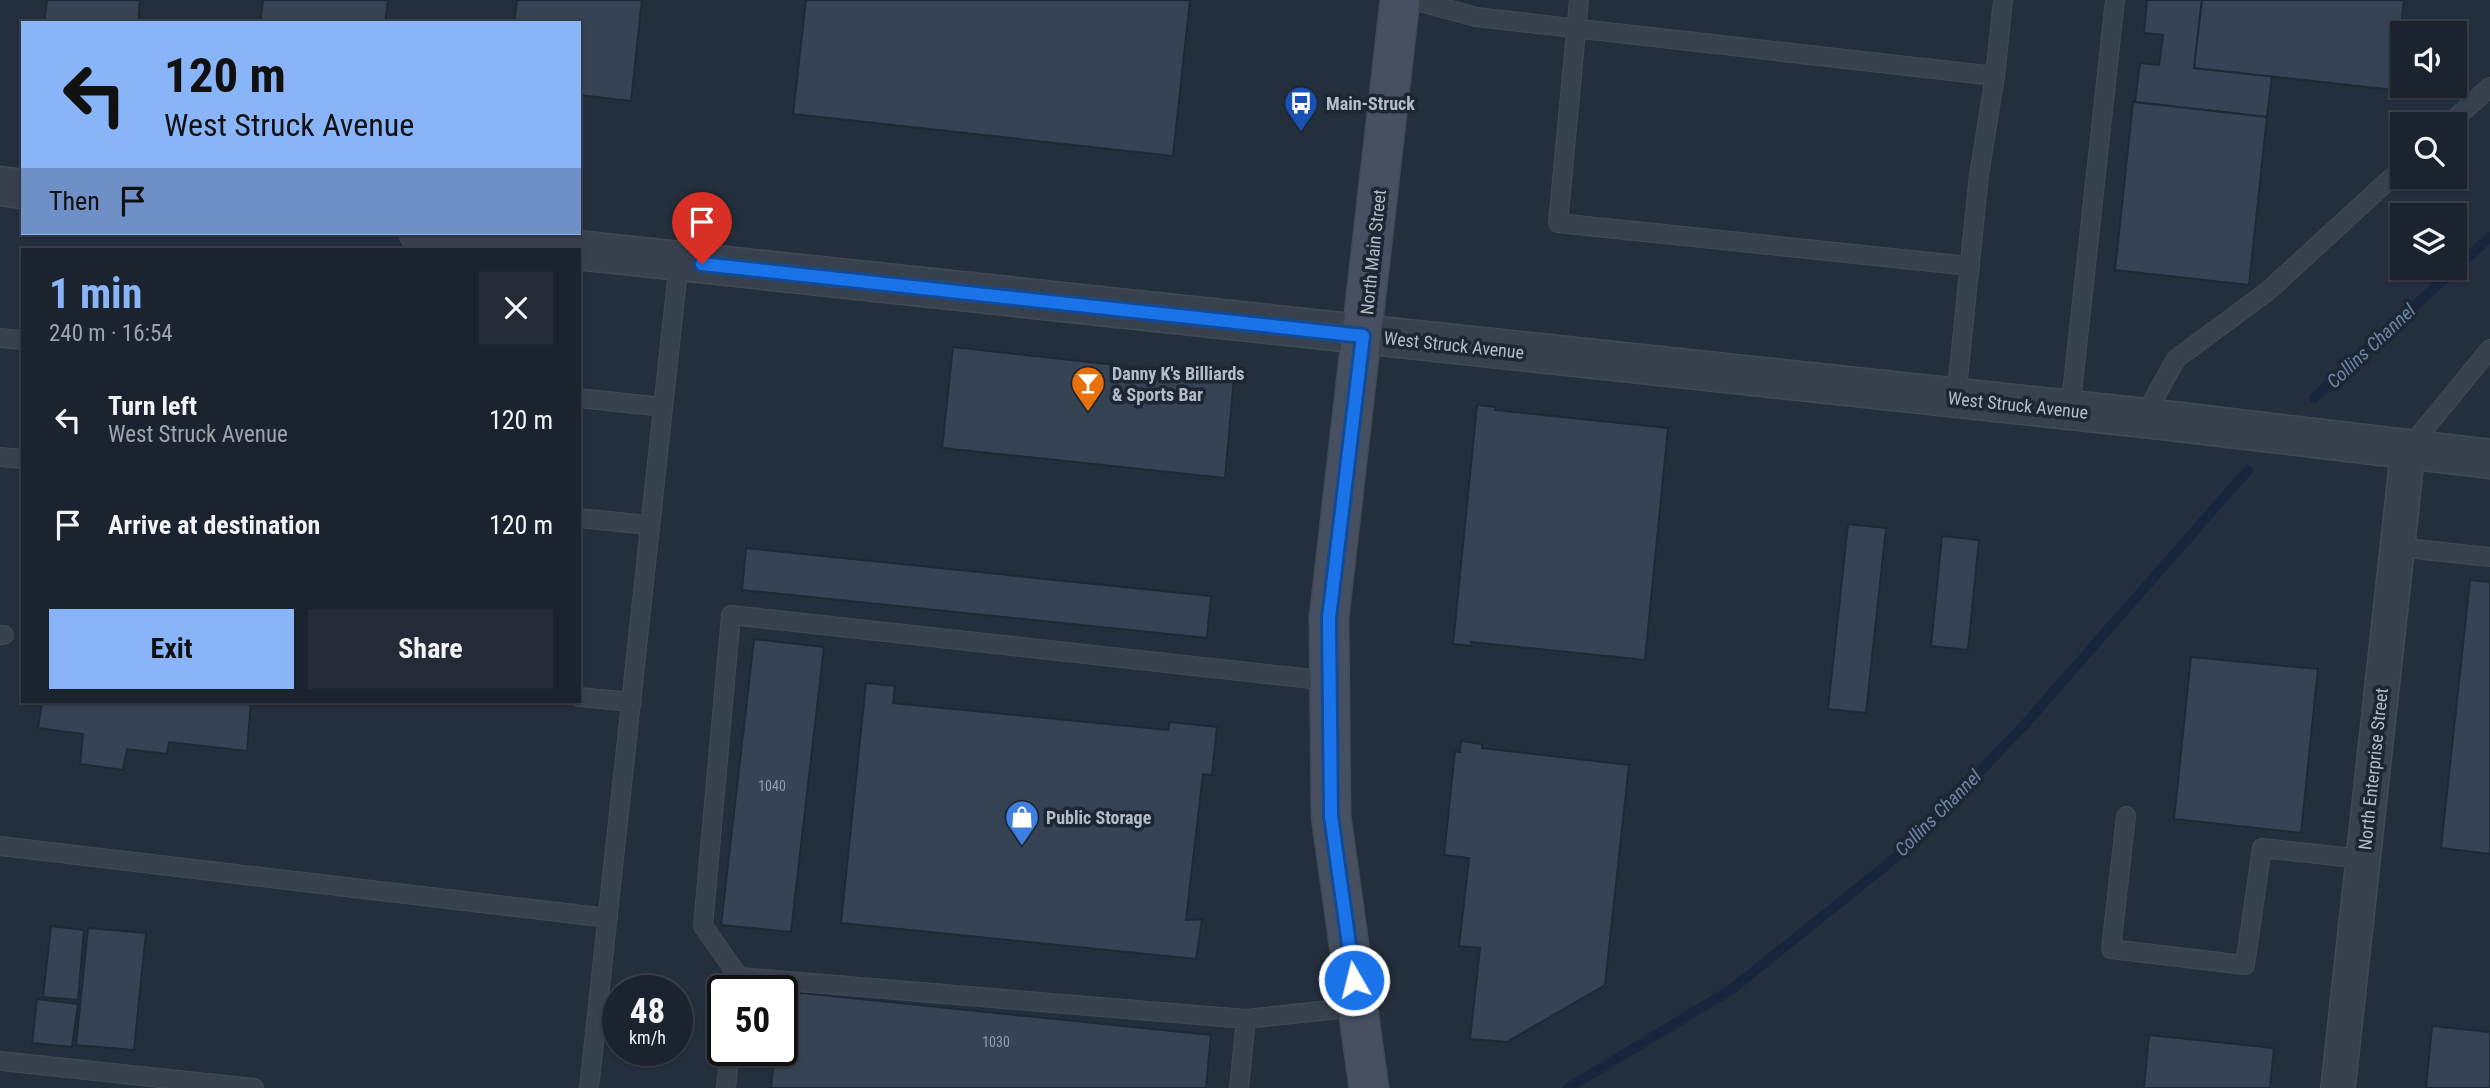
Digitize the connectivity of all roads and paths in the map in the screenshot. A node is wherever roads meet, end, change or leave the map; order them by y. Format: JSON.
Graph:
{"nodes":[{"id":1,"x":1400,"y":0,"type":"edge"},
{"id":2,"x":1413,"y":0,"type":"edge"},
{"id":3,"x":1579,"y":0,"type":"edge"},
{"id":4,"x":2003,"y":0,"type":"edge"},
{"id":5,"x":2115,"y":0,"type":"edge"},
{"id":6,"x":1576,"y":29,"type":"junction"},
{"id":7,"x":1995,"y":76,"type":"junction"},
{"id":8,"x":2490,"y":87,"type":"edge"},
{"id":9,"x":2462,"y":112,"type":"edge"},
{"id":10,"x":2390,"y":179,"type":"edge"},
{"id":11,"x":0,"y":187,"type":"edge"},
{"id":12,"x":21,"y":189,"type":"edge"},
{"id":13,"x":438,"y":235,"type":"edge"},
{"id":14,"x":558,"y":248,"type":"edge"},
{"id":15,"x":581,"y":250,"type":"edge"},
{"id":16,"x":679,"y":261,"type":"junction"},
{"id":17,"x":1970,"y":266,"type":"junction"},
{"id":18,"x":1363,"y":336,"type":"junction"},
{"id":19,"x":0,"y":338,"type":"edge"},
{"id":20,"x":21,"y":340,"type":"edge"},
{"id":21,"x":2490,"y":349,"type":"edge"},
{"id":22,"x":581,"y":398,"type":"edge"},
{"id":23,"x":1955,"y":398,"type":"junction"},
{"id":24,"x":662,"y":407,"type":"junction"},
{"id":25,"x":2070,"y":411,"type":"junction"},
{"id":26,"x":2143,"y":418,"type":"junction"},
{"id":27,"x":2407,"y":450,"type":"junction"},
{"id":28,"x":0,"y":457,"type":"edge"},
{"id":29,"x":21,"y":459,"type":"edge"},
{"id":30,"x":2490,"y":459,"type":"edge"},
{"id":31,"x":581,"y":518,"type":"edge"},
{"id":32,"x":649,"y":526,"type":"junction"},
{"id":33,"x":2397,"y":547,"type":"junction"},
{"id":34,"x":2490,"y":557,"type":"edge"},
{"id":35,"x":1330,"y":681,"type":"junction"},
{"id":36,"x":581,"y":697,"type":"edge"},
{"id":37,"x":632,"y":702,"type":"junction"},
{"id":38,"x":2126,"y":816,"type":"dead end"},
{"id":39,"x":0,"y":846,"type":"edge"},
{"id":40,"x":2363,"y":859,"type":"junction"},
{"id":41,"x":608,"y":918,"type":"junction"},
{"id":42,"x":733,"y":975,"type":"edge"},
{"id":43,"x":798,"y":988,"type":"edge"},
{"id":44,"x":1358,"y":1007,"type":"junction"},
{"id":45,"x":1246,"y":1019,"type":"junction"},
{"id":46,"x":0,"y":1060,"type":"edge"},
{"id":47,"x":728,"y":1066,"type":"edge"},
{"id":48,"x":254,"y":1088,"type":"edge"},
{"id":49,"x":589,"y":1088,"type":"edge"},
{"id":50,"x":726,"y":1088,"type":"edge"},
{"id":51,"x":1239,"y":1088,"type":"edge"},
{"id":52,"x":1369,"y":1088,"type":"edge"},
{"id":53,"x":2338,"y":1088,"type":"edge"}],
"edges":[{"from":1,"to":18,"type":"main road","name":"North Main Street"},
{"from":2,"to":6,"type":"lane"},
{"from":3,"to":6,"type":"lane"},
{"from":4,"to":7,"type":"lane"},
{"from":5,"to":25,"type":"lane"},
{"from":6,"to":7,"type":"lane"},
{"from":6,"to":17,"type":"lane"},
{"from":7,"to":17,"type":"lane"},
{"from":8,"to":9,"type":"lane"},
{"from":10,"to":26,"type":"lane"},
{"from":11,"to":12,"type":"street"},
{"from":13,"to":14,"type":"street","name":"West Struck Avenue"},
{"from":15,"to":16,"type":"street","name":"West Struck Avenue"},
{"from":16,"to":18,"type":"street","name":"West Struck Avenue"},
{"from":16,"to":24,"type":"lane"},
{"from":17,"to":23,"type":"lane"},
{"from":18,"to":23,"type":"street","name":"West Struck Avenue"},
{"from":18,"to":35,"type":"main road","name":"North Main Street"},
{"from":19,"to":20,"type":"lane"},
{"from":21,"to":27,"type":"lane"},
{"from":22,"to":24,"type":"lane"},
{"from":23,"to":25,"type":"street","name":"West Struck Avenue"},
{"from":24,"to":32,"type":"lane"},
{"from":25,"to":26,"type":"street","name":"West Struck Avenue"},
{"from":26,"to":27,"type":"street","name":"West Struck Avenue"},
{"from":27,"to":30,"type":"street","name":"West Struck Avenue"},
{"from":27,"to":33,"type":"street","name":"North Enterprise Street"},
{"from":28,"to":29,"type":"lane"},
{"from":31,"to":32,"type":"lane"},
{"from":32,"to":37,"type":"lane"},
{"from":33,"to":34,"type":"lane"},
{"from":33,"to":40,"type":"street","name":"North Enterprise Street"},
{"from":35,"to":42,"type":"lane"},
{"from":35,"to":44,"type":"main road","name":"North Main Street"},
{"from":36,"to":37,"type":"lane"},
{"from":37,"to":41,"type":"lane"},
{"from":38,"to":40,"type":"lane"},
{"from":39,"to":41,"type":"lane"},
{"from":40,"to":53,"type":"street","name":"North Enterprise Street"},
{"from":41,"to":49,"type":"lane"},
{"from":43,"to":45,"type":"lane"},
{"from":44,"to":45,"type":"lane"},
{"from":44,"to":52,"type":"main road","name":"North Main Street"},
{"from":45,"to":51,"type":"lane"},
{"from":46,"to":48,"type":"lane"},
{"from":47,"to":50,"type":"lane"}]}
